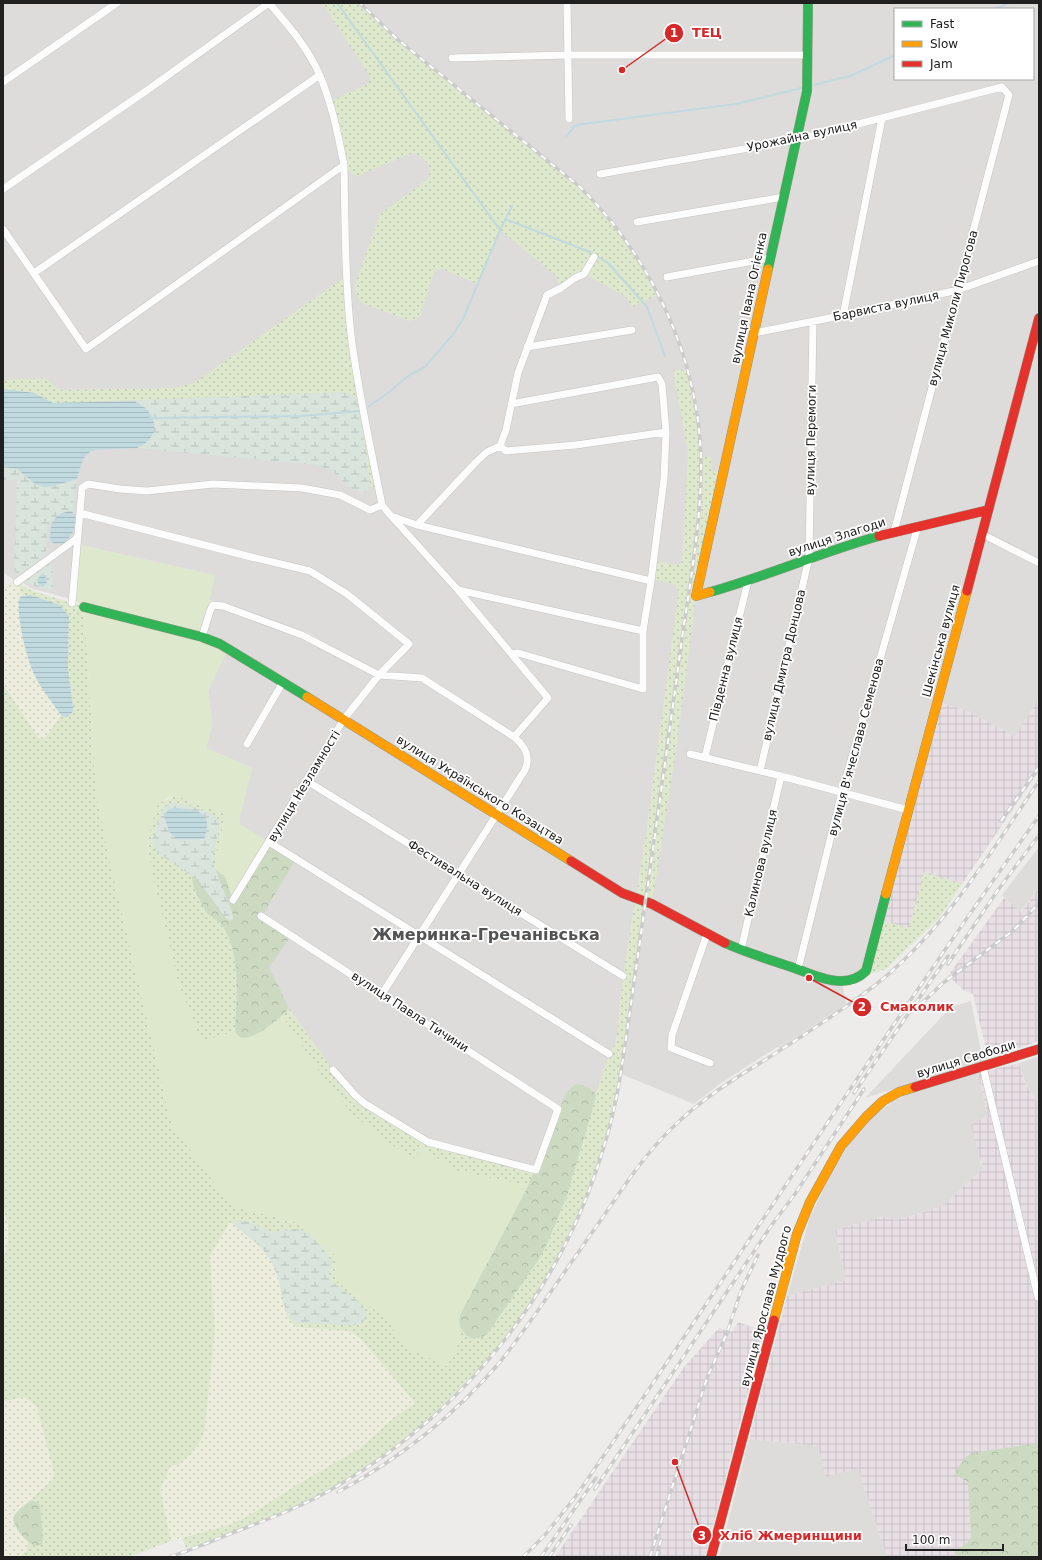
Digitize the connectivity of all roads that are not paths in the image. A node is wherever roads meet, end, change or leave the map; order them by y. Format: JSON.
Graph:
{"nodes":[{"id":1,"x":117,"y":3,"type":"edge"},
{"id":2,"x":269,"y":3,"type":"edge"},
{"id":3,"x":567,"y":3,"type":"edge"},
{"id":4,"x":808,"y":3,"type":"edge"},
{"id":5,"x":567,"y":55,"type":"junction"},
{"id":6,"x":807,"y":55,"type":"junction"},
{"id":7,"x":452,"y":58,"type":"dead end"},
{"id":8,"x":320,"y":75,"type":"junction"},
{"id":9,"x":3,"y":82,"type":"edge"},
{"id":10,"x":1002,"y":87,"type":"joint"},
{"id":11,"x":882,"y":118,"type":"junction"},
{"id":12,"x":569,"y":119,"type":"dead end"},
{"id":13,"x":796,"y":140,"type":"junction"},
{"id":14,"x":344,"y":165,"type":"junction"},
{"id":15,"x":600,"y":174,"type":"dead end"},
{"id":16,"x":3,"y":188,"type":"edge"},
{"id":17,"x":784,"y":197,"type":"junction"},
{"id":18,"x":637,"y":222,"type":"dead end"},
{"id":19,"x":3,"y":229,"type":"edge"},
{"id":20,"x":594,"y":257,"type":"dead end"},
{"id":21,"x":770,"y":258,"type":"junction"},
{"id":22,"x":1039,"y":261,"type":"edge"},
{"id":23,"x":34,"y":273,"type":"junction"},
{"id":24,"x":667,"y":277,"type":"dead end"},
{"id":25,"x":958,"y":290,"type":"junction"},
{"id":26,"x":843,"y":316,"type":"junction"},
{"id":27,"x":1039,"y":318,"type":"edge"},
{"id":28,"x":813,"y":322,"type":"junction"},
{"id":29,"x":632,"y":330,"type":"dead end"},
{"id":30,"x":754,"y":333,"type":"junction"},
{"id":31,"x":527,"y":347,"type":"junction"},
{"id":32,"x":511,"y":404,"type":"junction"},
{"id":33,"x":666,"y":432,"type":"junction"},
{"id":34,"x":500,"y":446,"type":"junction"},
{"id":35,"x":382,"y":505,"type":"junction"},
{"id":36,"x":988,"y":510,"type":"junction"},
{"id":37,"x":80,"y":513,"type":"junction"},
{"id":38,"x":391,"y":516,"type":"junction"},
{"id":39,"x":417,"y":525,"type":"junction"},
{"id":40,"x":918,"y":526,"type":"junction"},
{"id":41,"x":894,"y":532,"type":"junction"},
{"id":42,"x":982,"y":534,"type":"junction"},
{"id":43,"x":78,"y":535,"type":"junction"},
{"id":44,"x":808,"y":558,"type":"junction"},
{"id":45,"x":1039,"y":563,"type":"edge"},
{"id":46,"x":748,"y":580,"type":"junction"},
{"id":47,"x":651,"y":581,"type":"junction"},
{"id":48,"x":17,"y":582,"type":"dead end"},
{"id":49,"x":458,"y":590,"type":"junction"},
{"id":50,"x":696,"y":596,"type":"joint"},
{"id":51,"x":72,"y":603,"type":"dead end"},
{"id":52,"x":84,"y":607,"type":"dead end"},
{"id":53,"x":642,"y":631,"type":"junction"},
{"id":54,"x":202,"y":638,"type":"junction"},
{"id":55,"x":512,"y":654,"type":"junction"},
{"id":56,"x":379,"y":675,"type":"junction"},
{"id":57,"x":283,"y":682,"type":"junction"},
{"id":58,"x":344,"y":719,"type":"junction"},
{"id":59,"x":514,"y":737,"type":"junction"},
{"id":60,"x":247,"y":744,"type":"dead end"},
{"id":61,"x":690,"y":754,"type":"dead end"},
{"id":62,"x":705,"y":757,"type":"junction"},
{"id":63,"x":760,"y":771,"type":"junction"},
{"id":64,"x":781,"y":776,"type":"junction"},
{"id":65,"x":307,"y":781,"type":"junction"},
{"id":66,"x":842,"y":792,"type":"junction"},
{"id":67,"x":908,"y":810,"type":"junction"},
{"id":68,"x":496,"y":815,"type":"junction"},
{"id":69,"x":269,"y":842,"type":"junction"},
{"id":70,"x":459,"y":874,"type":"junction"},
{"id":71,"x":233,"y":900,"type":"dead end"},
{"id":72,"x":261,"y":916,"type":"dead end"},
{"id":73,"x":707,"y":934,"type":"junction"},
{"id":74,"x":419,"y":936,"type":"junction"},
{"id":75,"x":741,"y":950,"type":"junction"},
{"id":76,"x":798,"y":969,"type":"junction"},
{"id":77,"x":866,"y":971,"type":"joint"},
{"id":78,"x":623,"y":976,"type":"dead end"},
{"id":79,"x":382,"y":994,"type":"junction"},
{"id":80,"x":1039,"y":1049,"type":"edge"},
{"id":81,"x":609,"y":1054,"type":"dead end"},
{"id":82,"x":710,"y":1062,"type":"dead end"},
{"id":83,"x":983,"y":1067,"type":"junction"},
{"id":84,"x":333,"y":1070,"type":"dead end"},
{"id":85,"x":899,"y":1092,"type":"joint"},
{"id":86,"x":1039,"y":1296,"type":"edge"},
{"id":87,"x":712,"y":1557,"type":"edge"}],
"edges":[{"from":1,"to":9,"type":"street"},
{"from":2,"to":8,"type":"street"},
{"from":2,"to":16,"type":"street"},
{"from":3,"to":5,"type":"street"},
{"from":4,"to":6,"type":"street","name":"вулиця Івана Огієнка"},
{"from":5,"to":6,"type":"street"},
{"from":5,"to":7,"type":"street"},
{"from":5,"to":12,"type":"street"},
{"from":6,"to":13,"type":"street","name":"вулиця Івана Огієнка"},
{"from":8,"to":14,"type":"street"},
{"from":8,"to":23,"type":"street"},
{"from":10,"to":11,"type":"street","name":"Урожайна вулиця"},
{"from":10,"to":25,"type":"street","name":"вулиця Миколи Пирогова"},
{"from":11,"to":13,"type":"street","name":"Урожайна вулиця"},
{"from":11,"to":26,"type":"street"},
{"from":13,"to":15,"type":"street","name":"Урожайна вулиця"},
{"from":13,"to":17,"type":"street","name":"вулиця Івана Огієнка"},
{"from":14,"to":23,"type":"street"},
{"from":14,"to":35,"type":"street"},
{"from":17,"to":18,"type":"street"},
{"from":17,"to":21,"type":"street","name":"вулиця Івана Огієнка"},
{"from":19,"to":23,"type":"street"},
{"from":20,"to":31,"type":"street"},
{"from":21,"to":24,"type":"street"},
{"from":21,"to":30,"type":"street","name":"вулиця Івана Огієнка"},
{"from":22,"to":25,"type":"street","name":"Барвиста вулиця"},
{"from":25,"to":26,"type":"street","name":"Барвиста вулиця"},
{"from":25,"to":41,"type":"street","name":"вулиця Миколи Пирогова"},
{"from":26,"to":28,"type":"street","name":"Барвиста вулиця"},
{"from":27,"to":36,"type":"street","name":"Шекінська вулиця"},
{"from":28,"to":30,"type":"street","name":"Барвиста вулиця"},
{"from":28,"to":44,"type":"street","name":"вулиця Перемоги"},
{"from":29,"to":31,"type":"street"},
{"from":30,"to":50,"type":"street","name":"вулиця Івана Огієнка"},
{"from":31,"to":32,"type":"street"},
{"from":32,"to":33,"type":"street"},
{"from":32,"to":34,"type":"street"},
{"from":33,"to":34,"type":"street"},
{"from":33,"to":47,"type":"street"},
{"from":34,"to":39,"type":"street"},
{"from":35,"to":37,"type":"street"},
{"from":35,"to":38,"type":"street"},
{"from":36,"to":40,"type":"street","name":"вулиця Злагоди"},
{"from":36,"to":42,"type":"street","name":"Шекінська вулиця"},
{"from":37,"to":43,"type":"street"},
{"from":37,"to":56,"type":"street","name":"вулиця Незламності"},
{"from":38,"to":39,"type":"street"},
{"from":38,"to":49,"type":"street"},
{"from":39,"to":47,"type":"street"},
{"from":40,"to":41,"type":"street","name":"вулиця Злагоди"},
{"from":40,"to":66,"type":"street","name":"вулиця В'ячеслава Семенова"},
{"from":41,"to":44,"type":"street","name":"вулиця Злагоди"},
{"from":42,"to":45,"type":"street"},
{"from":42,"to":67,"type":"street","name":"Шекінська вулиця"},
{"from":43,"to":48,"type":"street"},
{"from":43,"to":51,"type":"street"},
{"from":44,"to":46,"type":"street","name":"вулиця Злагоди"},
{"from":44,"to":63,"type":"street","name":"вулиця Дмитра Донцова"},
{"from":46,"to":50,"type":"street","name":"вулиця Злагоди"},
{"from":46,"to":62,"type":"street","name":"Південна вулиця"},
{"from":47,"to":53,"type":"street"},
{"from":49,"to":53,"type":"street"},
{"from":49,"to":55,"type":"street"},
{"from":52,"to":54,"type":"street","name":"вулиця Українського Козацтва"},
{"from":53,"to":55,"type":"street"},
{"from":54,"to":56,"type":"street"},
{"from":54,"to":57,"type":"street","name":"вулиця Українського Козацтва"},
{"from":55,"to":59,"type":"street"},
{"from":56,"to":58,"type":"street","name":"вулиця Незламності"},
{"from":56,"to":59,"type":"street"},
{"from":57,"to":58,"type":"street","name":"вулиця Українського Козацтва"},
{"from":57,"to":60,"type":"street"},
{"from":58,"to":65,"type":"street","name":"вулиця Незламності"},
{"from":58,"to":68,"type":"street","name":"вулиця Українського Козацтва"},
{"from":59,"to":68,"type":"street"},
{"from":61,"to":62,"type":"street"},
{"from":62,"to":63,"type":"street"},
{"from":63,"to":64,"type":"street"},
{"from":64,"to":66,"type":"street"},
{"from":64,"to":75,"type":"street","name":"Калинова вулиця"},
{"from":65,"to":69,"type":"street","name":"вулиця Незламності"},
{"from":65,"to":70,"type":"street","name":"Фестивальна вулиця"},
{"from":66,"to":67,"type":"street"},
{"from":66,"to":76,"type":"street","name":"вулиця В'ячеслава Семенова"},
{"from":67,"to":77,"type":"street","name":"Шекінська вулиця"},
{"from":68,"to":70,"type":"street"},
{"from":68,"to":73,"type":"street","name":"вулиця Українського Козацтва"},
{"from":69,"to":71,"type":"street","name":"вулиця Незламності"},
{"from":69,"to":74,"type":"street"},
{"from":70,"to":74,"type":"street"},
{"from":70,"to":78,"type":"street","name":"Фестивальна вулиця"},
{"from":72,"to":79,"type":"street","name":"вулиця Павла Тичини"},
{"from":73,"to":75,"type":"street","name":"вулиця Українського Козацтва"},
{"from":73,"to":82,"type":"street"},
{"from":74,"to":79,"type":"street"},
{"from":74,"to":81,"type":"street"},
{"from":75,"to":76,"type":"street","name":"вулиця Українського Козацтва"},
{"from":76,"to":77,"type":"street","name":"вулиця Українського Козацтва"},
{"from":79,"to":84,"type":"street","name":"вулиця Павла Тичини"},
{"from":80,"to":83,"type":"street","name":"вулиця Свободи"},
{"from":83,"to":85,"type":"street","name":"вулиця Свободи"},
{"from":83,"to":86,"type":"street"},
{"from":85,"to":87,"type":"street","name":"вулиця Ярослава Мудрого"}]}
